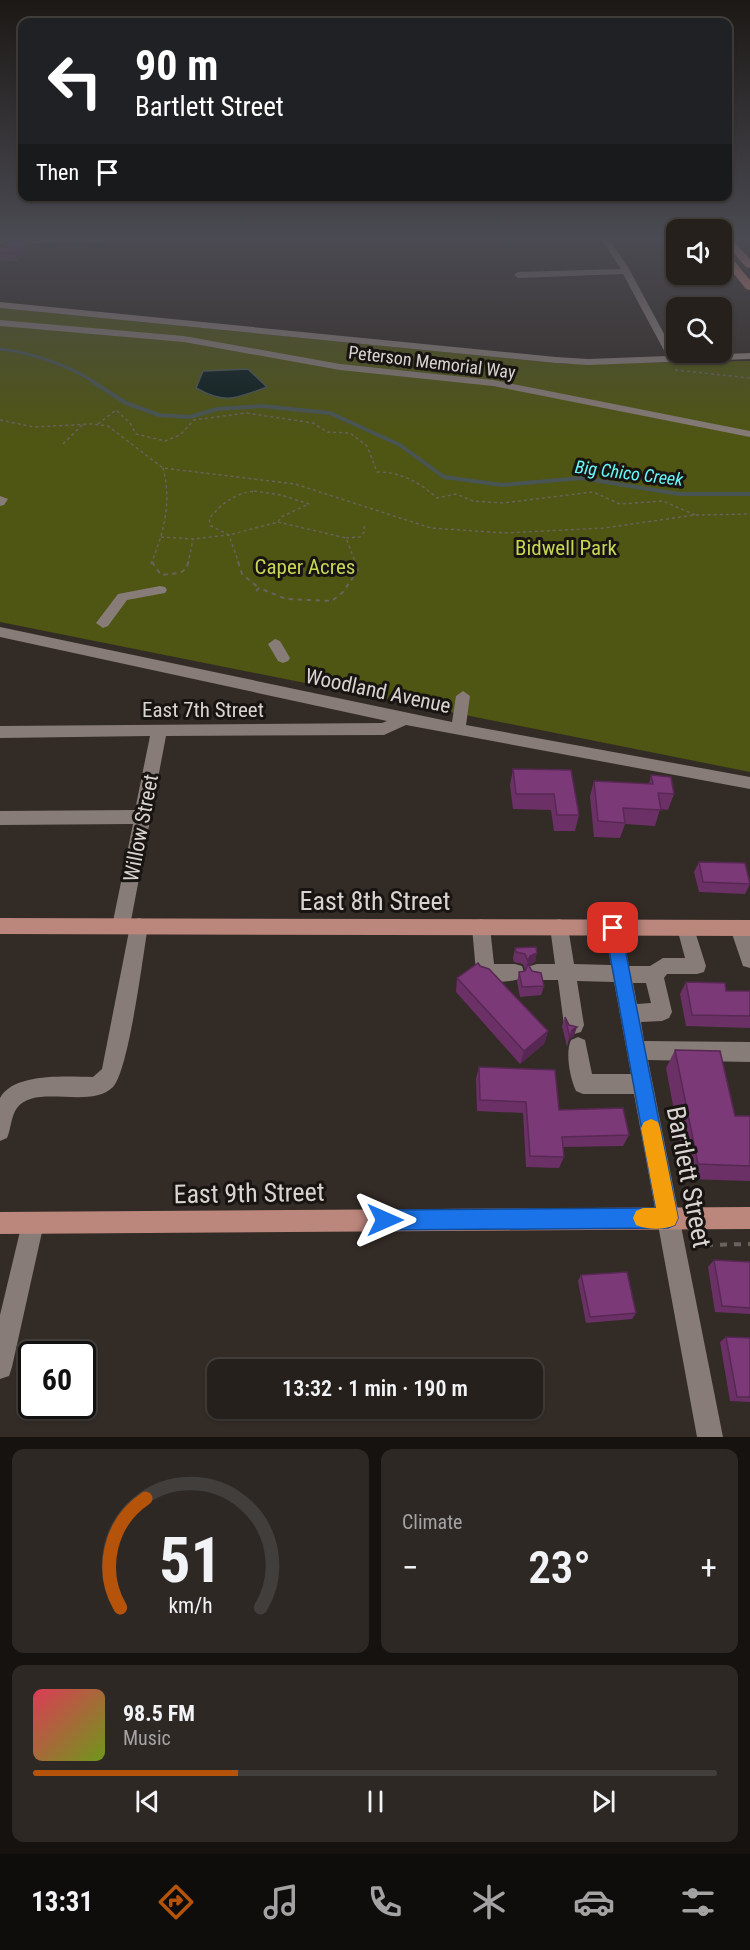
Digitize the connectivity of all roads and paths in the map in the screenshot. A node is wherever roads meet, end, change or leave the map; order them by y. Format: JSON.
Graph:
{"nodes":[{"id":1,"x":11,"y":306,"type":"edge"},
{"id":2,"x":645,"y":306,"type":"edge"},
{"id":3,"x":0,"y":323,"type":"edge"},
{"id":4,"x":666,"y":347,"type":"edge"},
{"id":5,"x":750,"y":356,"type":"edge"},
{"id":6,"x":732,"y":357,"type":"edge"},
{"id":7,"x":666,"y":360,"type":"edge"},
{"id":8,"x":677,"y":370,"type":"dead end"},
{"id":9,"x":750,"y":378,"type":"edge"},
{"id":10,"x":0,"y":420,"type":"edge"},
{"id":11,"x":83,"y":424,"type":"junction"},
{"id":12,"x":98,"y":424,"type":"junction"},
{"id":13,"x":750,"y":434,"type":"edge"},
{"id":14,"x":63,"y":444,"type":"dead end"},
{"id":15,"x":163,"y":468,"type":"junction"},
{"id":16,"x":750,"y":514,"type":"edge"},
{"id":17,"x":695,"y":515,"type":"junction"},
{"id":18,"x":278,"y":522,"type":"junction"},
{"id":19,"x":364,"y":526,"type":"dead end"},
{"id":20,"x":229,"y":535,"type":"junction"},
{"id":21,"x":161,"y":537,"type":"junction"},
{"id":22,"x":199,"y":538,"type":"joint"},
{"id":23,"x":346,"y":538,"type":"junction"},
{"id":24,"x":193,"y":539,"type":"junction"},
{"id":25,"x":161,"y":575,"type":"joint"},
{"id":26,"x":258,"y":589,"type":"joint"},
{"id":27,"x":160,"y":590,"type":"dead end"},
{"id":28,"x":103,"y":623,"type":"dead end"},
{"id":29,"x":0,"y":632,"type":"edge"},
{"id":30,"x":274,"y":644,"type":"dead end"},
{"id":31,"x":283,"y":658,"type":"dead end"},
{"id":32,"x":463,"y":696,"type":"dead end"},
{"id":33,"x":404,"y":719,"type":"junction"},
{"id":34,"x":458,"y":729,"type":"junction"},
{"id":35,"x":159,"y":731,"type":"junction"},
{"id":36,"x":0,"y":732,"type":"edge"},
{"id":37,"x":750,"y":783,"type":"edge"},
{"id":38,"x":144,"y":817,"type":"junction"},
{"id":39,"x":0,"y":818,"type":"edge"},
{"id":40,"x":0,"y":926,"type":"edge"},
{"id":41,"x":130,"y":926,"type":"junction"},
{"id":42,"x":481,"y":927,"type":"junction"},
{"id":43,"x":559,"y":927,"type":"junction"},
{"id":44,"x":613,"y":928,"type":"junction"},
{"id":45,"x":686,"y":928,"type":"junction"},
{"id":46,"x":745,"y":928,"type":"edge"},
{"id":47,"x":750,"y":960,"type":"edge"},
{"id":48,"x":516,"y":972,"type":"dead end"},
{"id":49,"x":537,"y":972,"type":"edge"},
{"id":50,"x":566,"y":972,"type":"junction"},
{"id":51,"x":621,"y":974,"type":"junction"},
{"id":52,"x":654,"y":975,"type":"junction"},
{"id":53,"x":629,"y":1013,"type":"junction"},
{"id":54,"x":574,"y":1025,"type":"edge"},
{"id":55,"x":578,"y":1047,"type":"dead end"},
{"id":56,"x":636,"y":1050,"type":"junction"},
{"id":57,"x":750,"y":1052,"type":"edge"},
{"id":58,"x":642,"y":1084,"type":"junction"},
{"id":59,"x":0,"y":1131,"type":"edge"},
{"id":60,"x":668,"y":1218,"type":"junction"},
{"id":61,"x":750,"y":1218,"type":"edge"},
{"id":62,"x":0,"y":1223,"type":"edge"},
{"id":63,"x":33,"y":1223,"type":"junction"},
{"id":64,"x":750,"y":1244,"type":"edge"},
{"id":65,"x":706,"y":1245,"type":"dead end"},
{"id":66,"x":0,"y":1367,"type":"edge"},
{"id":67,"x":710,"y":1437,"type":"edge"}],
"edges":[{"from":1,"to":7,"type":"street"},
{"from":2,"to":4,"type":"street"},
{"from":3,"to":13,"type":"street","name":"Peterson Memorial Way"},
{"from":5,"to":6,"type":"street"},
{"from":8,"to":9,"type":"path"},
{"from":10,"to":11,"type":"path"},
{"from":11,"to":12,"type":"path"},
{"from":11,"to":14,"type":"path"},
{"from":12,"to":15,"type":"path"},
{"from":12,"to":17,"type":"path"},
{"from":15,"to":17,"type":"path"},
{"from":15,"to":21,"type":"path"},
{"from":16,"to":17,"type":"path"},
{"from":18,"to":20,"type":"path"},
{"from":18,"to":20,"type":"path"},
{"from":18,"to":23,"type":"path"},
{"from":19,"to":23,"type":"path"},
{"from":20,"to":22,"type":"path"},
{"from":20,"to":26,"type":"path"},
{"from":21,"to":24,"type":"path"},
{"from":21,"to":25,"type":"path"},
{"from":22,"to":24,"type":"path"},
{"from":23,"to":26,"type":"path"},
{"from":24,"to":25,"type":"path"},
{"from":27,"to":28,"type":"street"},
{"from":29,"to":33,"type":"street","name":"Woodland Avenue"},
{"from":30,"to":31,"type":"street"},
{"from":32,"to":34,"type":"street"},
{"from":33,"to":34,"type":"street","name":"Woodland Avenue"},
{"from":33,"to":35,"type":"street","name":"East 7th Street"},
{"from":34,"to":37,"type":"street","name":"Woodland Avenue"},
{"from":35,"to":36,"type":"street","name":"East 7th Street"},
{"from":35,"to":38,"type":"street","name":"Willow Street"},
{"from":38,"to":39,"type":"street"},
{"from":38,"to":41,"type":"street","name":"Willow Street"},
{"from":40,"to":41,"type":"main road","name":"East 8th Street"},
{"from":41,"to":42,"type":"main road","name":"East 8th Street"},
{"from":41,"to":59,"type":"street","name":"Willow Street"},
{"from":42,"to":43,"type":"main road","name":"East 8th Street"},
{"from":42,"to":48,"type":"street"},
{"from":43,"to":44,"type":"main road","name":"East 8th Street"},
{"from":43,"to":50,"type":"street"},
{"from":44,"to":45,"type":"main road","name":"East 8th Street"},
{"from":44,"to":51,"type":"street","name":"Bartlett Street"},
{"from":45,"to":46,"type":"main road","name":"East 8th Street"},
{"from":45,"to":52,"type":"street"},
{"from":46,"to":47,"type":"street"},
{"from":49,"to":50,"type":"street"},
{"from":50,"to":51,"type":"street"},
{"from":50,"to":54,"type":"street"},
{"from":51,"to":52,"type":"street"},
{"from":51,"to":53,"type":"street","name":"Bartlett Street"},
{"from":52,"to":53,"type":"street"},
{"from":53,"to":56,"type":"street","name":"Bartlett Street"},
{"from":55,"to":58,"type":"street"},
{"from":56,"to":57,"type":"street"},
{"from":56,"to":58,"type":"street","name":"Bartlett Street"},
{"from":58,"to":60,"type":"street","name":"Bartlett Street"},
{"from":60,"to":61,"type":"main road","name":"East 9th Street"},
{"from":60,"to":63,"type":"main road","name":"East 9th Street"},
{"from":60,"to":67,"type":"street","name":"Bartlett Street"},
{"from":62,"to":63,"type":"main road","name":"East 9th Street"},
{"from":63,"to":66,"type":"street"},
{"from":64,"to":65,"type":"path"}]}
